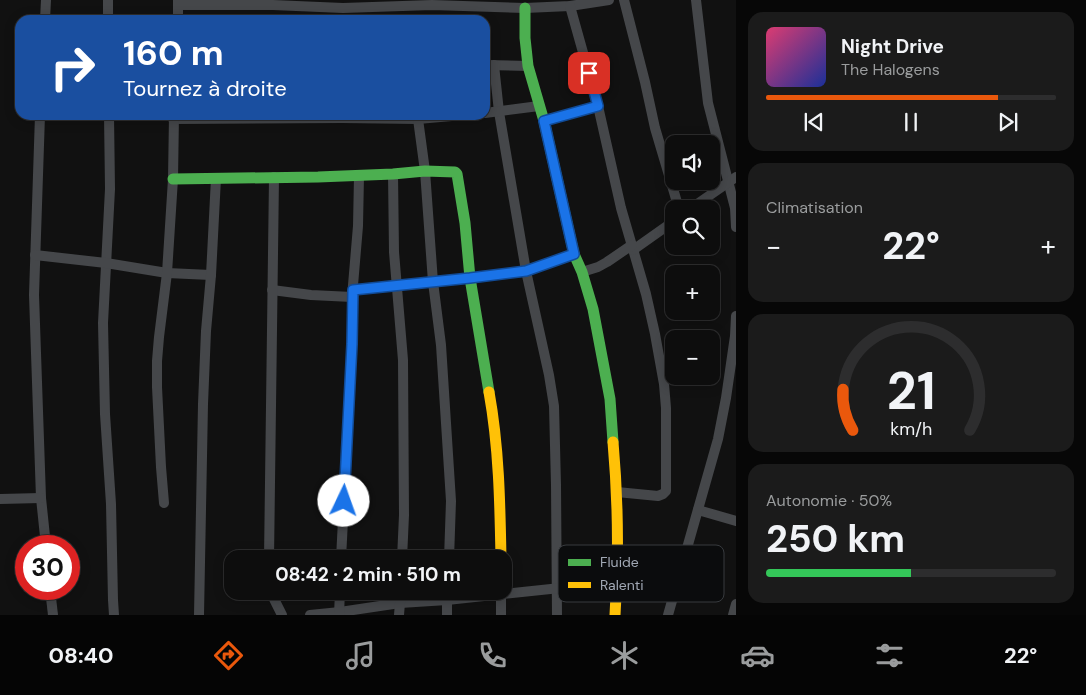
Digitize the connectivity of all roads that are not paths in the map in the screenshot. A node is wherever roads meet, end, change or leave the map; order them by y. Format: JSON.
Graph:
{"nodes":[{"id":1,"x":46,"y":0,"type":"edge"},
{"id":2,"x":108,"y":0,"type":"edge"},
{"id":3,"x":609,"y":0,"type":"edge"},
{"id":4,"x":624,"y":0,"type":"edge"},
{"id":5,"x":696,"y":0,"type":"edge"},
{"id":6,"x":178,"y":2,"type":"edge"},
{"id":7,"x":343,"y":4,"type":"edge"},
{"id":8,"x":570,"y":6,"type":"junction"},
{"id":9,"x":525,"y":8,"type":"junction"},
{"id":10,"x":45,"y":15,"type":"edge"},
{"id":11,"x":108,"y":15,"type":"edge"},
{"id":12,"x":178,"y":15,"type":"edge"},
{"id":13,"x":490,"y":65,"type":"edge"},
{"id":14,"x":528,"y":66,"type":"junction"},
{"id":15,"x":539,"y":106,"type":"junction"},
{"id":16,"x":598,"y":106,"type":"junction"},
{"id":17,"x":499,"y":112,"type":"junction"},
{"id":18,"x":490,"y":113,"type":"edge"},
{"id":19,"x":40,"y":120,"type":"edge"},
{"id":20,"x":109,"y":120,"type":"edge"},
{"id":21,"x":173,"y":120,"type":"edge"},
{"id":22,"x":418,"y":120,"type":"edge"},
{"id":23,"x":544,"y":121,"type":"junction"},
{"id":24,"x":425,"y":171,"type":"junction"},
{"id":25,"x":393,"y":174,"type":"junction"},
{"id":26,"x":274,"y":176,"type":"junction"},
{"id":27,"x":359,"y":176,"type":"junction"},
{"id":28,"x":216,"y":178,"type":"junction"},
{"id":29,"x":173,"y":179,"type":"junction"},
{"id":30,"x":732,"y":179,"type":"edge"},
{"id":31,"x":676,"y":200,"type":"edge"},
{"id":32,"x":703,"y":200,"type":"edge"},
{"id":33,"x":665,"y":227,"type":"edge"},
{"id":34,"x":736,"y":227,"type":"edge"},
{"id":35,"x":632,"y":248,"type":"junction"},
{"id":36,"x":107,"y":251,"type":"junction"},
{"id":37,"x":574,"y":254,"type":"junction"},
{"id":38,"x":35,"y":255,"type":"junction"},
{"id":39,"x":106,"y":263,"type":"junction"},
{"id":40,"x":119,"y":265,"type":"junction"},
{"id":41,"x":526,"y":271,"type":"junction"},
{"id":42,"x":582,"y":272,"type":"junction"},
{"id":43,"x":167,"y":273,"type":"junction"},
{"id":44,"x":211,"y":275,"type":"junction"},
{"id":45,"x":470,"y":278,"type":"junction"},
{"id":46,"x":433,"y":282,"type":"junction"},
{"id":47,"x":396,"y":286,"type":"junction"},
{"id":48,"x":272,"y":290,"type":"junction"},
{"id":49,"x":353,"y":294,"type":"junction"},
{"id":50,"x":736,"y":316,"type":"edge"},
{"id":51,"x":617,"y":492,"type":"junction"},
{"id":52,"x":42,"y":498,"type":"junction"},
{"id":53,"x":0,"y":499,"type":"edge"},
{"id":54,"x":164,"y":503,"type":"dead end"},
{"id":55,"x":698,"y":510,"type":"junction"},
{"id":56,"x":736,"y":521,"type":"edge"},
{"id":57,"x":45,"y":535,"type":"edge"},
{"id":58,"x":617,"y":545,"type":"edge"},
{"id":59,"x":688,"y":545,"type":"edge"},
{"id":60,"x":269,"y":550,"type":"edge"},
{"id":61,"x":342,"y":550,"type":"edge"},
{"id":62,"x":402,"y":550,"type":"edge"},
{"id":63,"x":449,"y":550,"type":"edge"},
{"id":64,"x":501,"y":550,"type":"edge"},
{"id":65,"x":557,"y":588,"type":"junction"},
{"id":66,"x":512,"y":592,"type":"edge"},
{"id":67,"x":51,"y":600,"type":"edge"},
{"id":68,"x":274,"y":600,"type":"edge"},
{"id":69,"x":340,"y":600,"type":"edge"},
{"id":70,"x":400,"y":600,"type":"edge"},
{"id":71,"x":420,"y":600,"type":"edge"},
{"id":72,"x":447,"y":600,"type":"edge"},
{"id":73,"x":501,"y":600,"type":"edge"},
{"id":74,"x":616,"y":602,"type":"edge"},
{"id":75,"x":672,"y":602,"type":"edge"},
{"id":76,"x":400,"y":603,"type":"junction"},
{"id":77,"x":736,"y":604,"type":"edge"},
{"id":78,"x":339,"y":614,"type":"edge"},
{"id":79,"x":53,"y":615,"type":"edge"},
{"id":80,"x":114,"y":615,"type":"edge"},
{"id":81,"x":199,"y":615,"type":"edge"},
{"id":82,"x":282,"y":615,"type":"edge"},
{"id":83,"x":310,"y":615,"type":"edge"},
{"id":84,"x":399,"y":615,"type":"edge"},
{"id":85,"x":447,"y":615,"type":"edge"},
{"id":86,"x":501,"y":615,"type":"edge"},
{"id":87,"x":557,"y":615,"type":"edge"},
{"id":88,"x":615,"y":615,"type":"edge"},
{"id":89,"x":668,"y":615,"type":"edge"},
{"id":90,"x":733,"y":615,"type":"edge"}],
"edges":[{"from":1,"to":10,"type":"street"},
{"from":2,"to":11,"type":"street"},
{"from":3,"to":8,"type":"street"},
{"from":4,"to":31,"type":"street"},
{"from":5,"to":30,"type":"street"},
{"from":6,"to":7,"type":"street"},
{"from":6,"to":12,"type":"street"},
{"from":7,"to":9,"type":"street"},
{"from":8,"to":9,"type":"street"},
{"from":8,"to":16,"type":"street"},
{"from":9,"to":14,"type":"street"},
{"from":13,"to":14,"type":"street"},
{"from":13,"to":17,"type":"street"},
{"from":14,"to":15,"type":"street"},
{"from":15,"to":17,"type":"street"},
{"from":15,"to":23,"type":"street"},
{"from":16,"to":23,"type":"street"},
{"from":16,"to":35,"type":"street"},
{"from":17,"to":18,"type":"street"},
{"from":17,"to":41,"type":"street"},
{"from":19,"to":38,"type":"street"},
{"from":20,"to":36,"type":"street"},
{"from":21,"to":29,"type":"street"},
{"from":22,"to":24,"type":"street"},
{"from":23,"to":37,"type":"street"},
{"from":24,"to":25,"type":"street"},
{"from":24,"to":45,"type":"street"},
{"from":24,"to":46,"type":"street"},
{"from":25,"to":27,"type":"street"},
{"from":25,"to":47,"type":"street"},
{"from":26,"to":27,"type":"street"},
{"from":26,"to":28,"type":"street"},
{"from":26,"to":48,"type":"street"},
{"from":27,"to":49,"type":"street"},
{"from":28,"to":29,"type":"street"},
{"from":28,"to":44,"type":"street"},
{"from":29,"to":43,"type":"street"},
{"from":30,"to":32,"type":"street"},
{"from":30,"to":34,"type":"street"},
{"from":33,"to":35,"type":"street"},
{"from":35,"to":42,"type":"street"},
{"from":35,"to":51,"type":"street"},
{"from":36,"to":39,"type":"street"},
{"from":36,"to":40,"type":"street"},
{"from":37,"to":41,"type":"street"},
{"from":37,"to":42,"type":"street"},
{"from":38,"to":39,"type":"street"},
{"from":38,"to":52,"type":"street"},
{"from":39,"to":40,"type":"street"},
{"from":39,"to":80,"type":"street"},
{"from":40,"to":43,"type":"street"},
{"from":41,"to":45,"type":"street"},
{"from":41,"to":65,"type":"street"},
{"from":42,"to":51,"type":"street"},
{"from":43,"to":44,"type":"street"},
{"from":43,"to":54,"type":"street"},
{"from":44,"to":81,"type":"street"},
{"from":45,"to":46,"type":"street"},
{"from":45,"to":64,"type":"street"},
{"from":46,"to":47,"type":"street"},
{"from":46,"to":63,"type":"street"},
{"from":47,"to":49,"type":"street"},
{"from":47,"to":62,"type":"street"},
{"from":48,"to":49,"type":"street"},
{"from":48,"to":60,"type":"street"},
{"from":49,"to":61,"type":"street"},
{"from":50,"to":55,"type":"street"},
{"from":51,"to":58,"type":"street"},
{"from":52,"to":53,"type":"street"},
{"from":52,"to":57,"type":"street"},
{"from":55,"to":56,"type":"street"},
{"from":55,"to":59,"type":"street"},
{"from":65,"to":66,"type":"street"},
{"from":65,"to":87,"type":"street"},
{"from":67,"to":79,"type":"street"},
{"from":68,"to":82,"type":"street"},
{"from":69,"to":78,"type":"street"},
{"from":70,"to":76,"type":"street"},
{"from":71,"to":76,"type":"street"},
{"from":72,"to":85,"type":"street"},
{"from":73,"to":86,"type":"street"},
{"from":74,"to":88,"type":"street"},
{"from":75,"to":89,"type":"street"},
{"from":76,"to":78,"type":"street"},
{"from":76,"to":84,"type":"street"},
{"from":77,"to":90,"type":"street"},
{"from":78,"to":83,"type":"street"}]}
